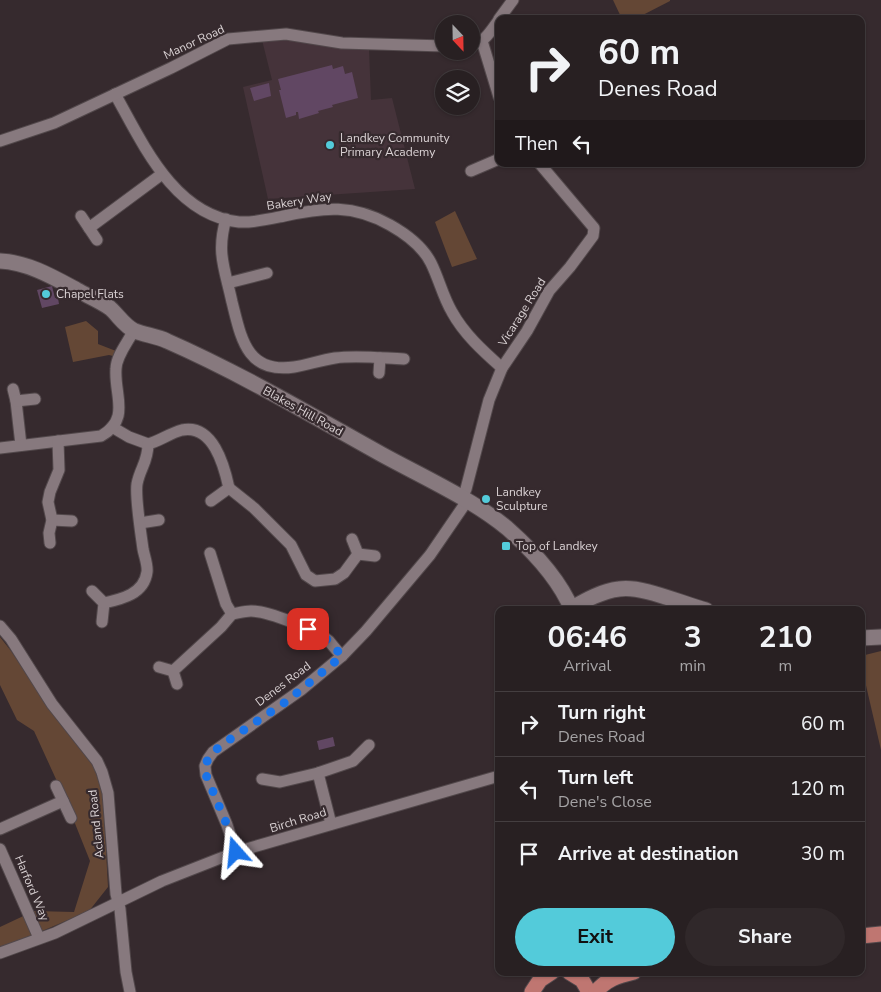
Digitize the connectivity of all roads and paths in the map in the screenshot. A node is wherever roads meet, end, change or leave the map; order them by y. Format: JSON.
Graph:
{"nodes":[{"id":1,"x":513,"y":0,"type":"edge"},
{"id":2,"x":502,"y":15,"type":"edge"},
{"id":3,"x":495,"y":25,"type":"edge"},
{"id":4,"x":480,"y":41,"type":"edge"},
{"id":5,"x":480,"y":44,"type":"edge"},
{"id":6,"x":435,"y":46,"type":"edge"},
{"id":7,"x":495,"y":86,"type":"edge"},
{"id":8,"x":116,"y":94,"type":"junction"},
{"id":9,"x":0,"y":142,"type":"edge"},
{"id":10,"x":495,"y":161,"type":"edge"},
{"id":11,"x":543,"y":167,"type":"edge"},
{"id":12,"x":471,"y":171,"type":"dead end"},
{"id":13,"x":162,"y":174,"type":"junction"},
{"id":14,"x":81,"y":216,"type":"dead end"},
{"id":15,"x":226,"y":220,"type":"junction"},
{"id":16,"x":89,"y":228,"type":"junction"},
{"id":17,"x":97,"y":240,"type":"dead end"},
{"id":18,"x":0,"y":261,"type":"edge"},
{"id":19,"x":267,"y":273,"type":"dead end"},
{"id":20,"x":228,"y":283,"type":"junction"},
{"id":21,"x":134,"y":330,"type":"junction"},
{"id":22,"x":380,"y":358,"type":"junction"},
{"id":23,"x":404,"y":359,"type":"dead end"},
{"id":24,"x":502,"y":368,"type":"junction"},
{"id":25,"x":379,"y":373,"type":"dead end"},
{"id":26,"x":13,"y":388,"type":"dead end"},
{"id":27,"x":35,"y":399,"type":"dead end"},
{"id":28,"x":16,"y":401,"type":"junction"},
{"id":29,"x":112,"y":427,"type":"junction"},
{"id":30,"x":58,"y":441,"type":"junction"},
{"id":31,"x":148,"y":444,"type":"junction"},
{"id":32,"x":21,"y":445,"type":"junction"},
{"id":33,"x":0,"y":448,"type":"edge"},
{"id":34,"x":229,"y":488,"type":"junction"},
{"id":35,"x":464,"y":500,"type":"junction"},
{"id":36,"x":211,"y":501,"type":"dead end"},
{"id":37,"x":52,"y":520,"type":"junction"},
{"id":38,"x":159,"y":520,"type":"dead end"},
{"id":39,"x":72,"y":521,"type":"dead end"},
{"id":40,"x":140,"y":523,"type":"junction"},
{"id":41,"x":352,"y":539,"type":"dead end"},
{"id":42,"x":50,"y":543,"type":"dead end"},
{"id":43,"x":358,"y":554,"type":"junction"},
{"id":44,"x":375,"y":556,"type":"dead end"},
{"id":45,"x":201,"y":565,"type":"dead end"},
{"id":46,"x":92,"y":591,"type":"dead end"},
{"id":47,"x":104,"y":603,"type":"junction"},
{"id":48,"x":570,"y":606,"type":"edge"},
{"id":49,"x":578,"y":606,"type":"edge"},
{"id":50,"x":692,"y":606,"type":"edge"},
{"id":51,"x":232,"y":614,"type":"junction"},
{"id":52,"x":102,"y":622,"type":"dead end"},
{"id":53,"x":0,"y":626,"type":"edge"},
{"id":54,"x":881,"y":637,"type":"edge"},
{"id":55,"x":865,"y":638,"type":"edge"},
{"id":56,"x":342,"y":656,"type":"junction"},
{"id":57,"x":159,"y":667,"type":"dead end"},
{"id":58,"x":173,"y":672,"type":"junction"},
{"id":59,"x":177,"y":684,"type":"dead end"},
{"id":60,"x":368,"y":745,"type":"dead end"},
{"id":61,"x":318,"y":773,"type":"junction"},
{"id":62,"x":495,"y":777,"type":"edge"},
{"id":63,"x":262,"y":779,"type":"dead end"},
{"id":64,"x":56,"y":786,"type":"dead end"},
{"id":65,"x":63,"y":801,"type":"junction"},
{"id":66,"x":71,"y":818,"type":"dead end"},
{"id":67,"x":331,"y":824,"type":"junction"},
{"id":68,"x":0,"y":829,"type":"edge"},
{"id":69,"x":0,"y":849,"type":"edge"},
{"id":70,"x":236,"y":852,"type":"junction"},
{"id":71,"x":118,"y":901,"type":"junction"},
{"id":72,"x":881,"y":934,"type":"edge"},
{"id":73,"x":865,"y":936,"type":"edge"},
{"id":74,"x":38,"y":938,"type":"junction"},
{"id":75,"x":0,"y":953,"type":"edge"},
{"id":76,"x":545,"y":976,"type":"edge"},
{"id":77,"x":576,"y":976,"type":"edge"},
{"id":78,"x":619,"y":976,"type":"edge"},
{"id":79,"x":130,"y":992,"type":"edge"},
{"id":80,"x":532,"y":992,"type":"edge"},
{"id":81,"x":589,"y":992,"type":"edge"},
{"id":82,"x":596,"y":992,"type":"edge"}],
"edges":[{"from":1,"to":2,"type":"street"},
{"from":3,"to":4,"type":"street"},
{"from":5,"to":7,"type":"street"},
{"from":6,"to":8,"type":"street","name":"Manor Road"},
{"from":8,"to":9,"type":"street","name":"Manor Road"},
{"from":8,"to":13,"type":"street","name":"Bakery Way"},
{"from":10,"to":12,"type":"street"},
{"from":11,"to":24,"type":"street","name":"Vicarage Road"},
{"from":13,"to":15,"type":"street","name":"Bakery Way"},
{"from":13,"to":16,"type":"street"},
{"from":14,"to":16,"type":"street"},
{"from":15,"to":20,"type":"street"},
{"from":15,"to":24,"type":"street","name":"Bakery Way"},
{"from":16,"to":17,"type":"street"},
{"from":18,"to":21,"type":"street","name":"Blakes Hill Road"},
{"from":19,"to":20,"type":"street"},
{"from":20,"to":22,"type":"street"},
{"from":21,"to":29,"type":"street"},
{"from":21,"to":35,"type":"street","name":"Blakes Hill Road"},
{"from":22,"to":23,"type":"street"},
{"from":22,"to":25,"type":"street"},
{"from":24,"to":35,"type":"street","name":"Vicarage Road"},
{"from":26,"to":28,"type":"street"},
{"from":27,"to":28,"type":"street"},
{"from":28,"to":32,"type":"street"},
{"from":29,"to":30,"type":"street"},
{"from":29,"to":31,"type":"street"},
{"from":30,"to":32,"type":"street"},
{"from":30,"to":37,"type":"street"},
{"from":31,"to":34,"type":"street"},
{"from":31,"to":40,"type":"street"},
{"from":32,"to":33,"type":"street"},
{"from":34,"to":36,"type":"street"},
{"from":34,"to":43,"type":"street"},
{"from":35,"to":48,"type":"street","name":"Blakes Hill Road"},
{"from":35,"to":56,"type":"street","name":"Denes Road"},
{"from":37,"to":39,"type":"street"},
{"from":37,"to":42,"type":"street"},
{"from":38,"to":40,"type":"street"},
{"from":40,"to":47,"type":"street"},
{"from":41,"to":43,"type":"street"},
{"from":43,"to":44,"type":"street"},
{"from":45,"to":51,"type":"street"},
{"from":46,"to":47,"type":"street"},
{"from":47,"to":52,"type":"street"},
{"from":49,"to":50,"type":"street"},
{"from":51,"to":56,"type":"street"},
{"from":51,"to":58,"type":"street"},
{"from":53,"to":71,"type":"street","name":"Acland Road"},
{"from":54,"to":55,"type":"street"},
{"from":56,"to":70,"type":"street","name":"Denes Road"},
{"from":57,"to":58,"type":"street"},
{"from":58,"to":59,"type":"street"},
{"from":60,"to":61,"type":"street"},
{"from":61,"to":63,"type":"street"},
{"from":61,"to":67,"type":"street"},
{"from":62,"to":67,"type":"street","name":"Birch Road"},
{"from":64,"to":65,"type":"street"},
{"from":65,"to":66,"type":"street"},
{"from":65,"to":68,"type":"street"},
{"from":67,"to":70,"type":"street","name":"Birch Road"},
{"from":69,"to":74,"type":"street","name":"Harford Way"},
{"from":70,"to":71,"type":"street","name":"Birch Road"},
{"from":71,"to":74,"type":"street","name":"Birch Road"},
{"from":71,"to":79,"type":"street","name":"Acland Road"},
{"from":72,"to":73,"type":"highway"},
{"from":74,"to":75,"type":"street","name":"Birch Road"},
{"from":76,"to":80,"type":"highway"},
{"from":77,"to":81,"type":"highway"},
{"from":78,"to":82,"type":"highway"}]}
